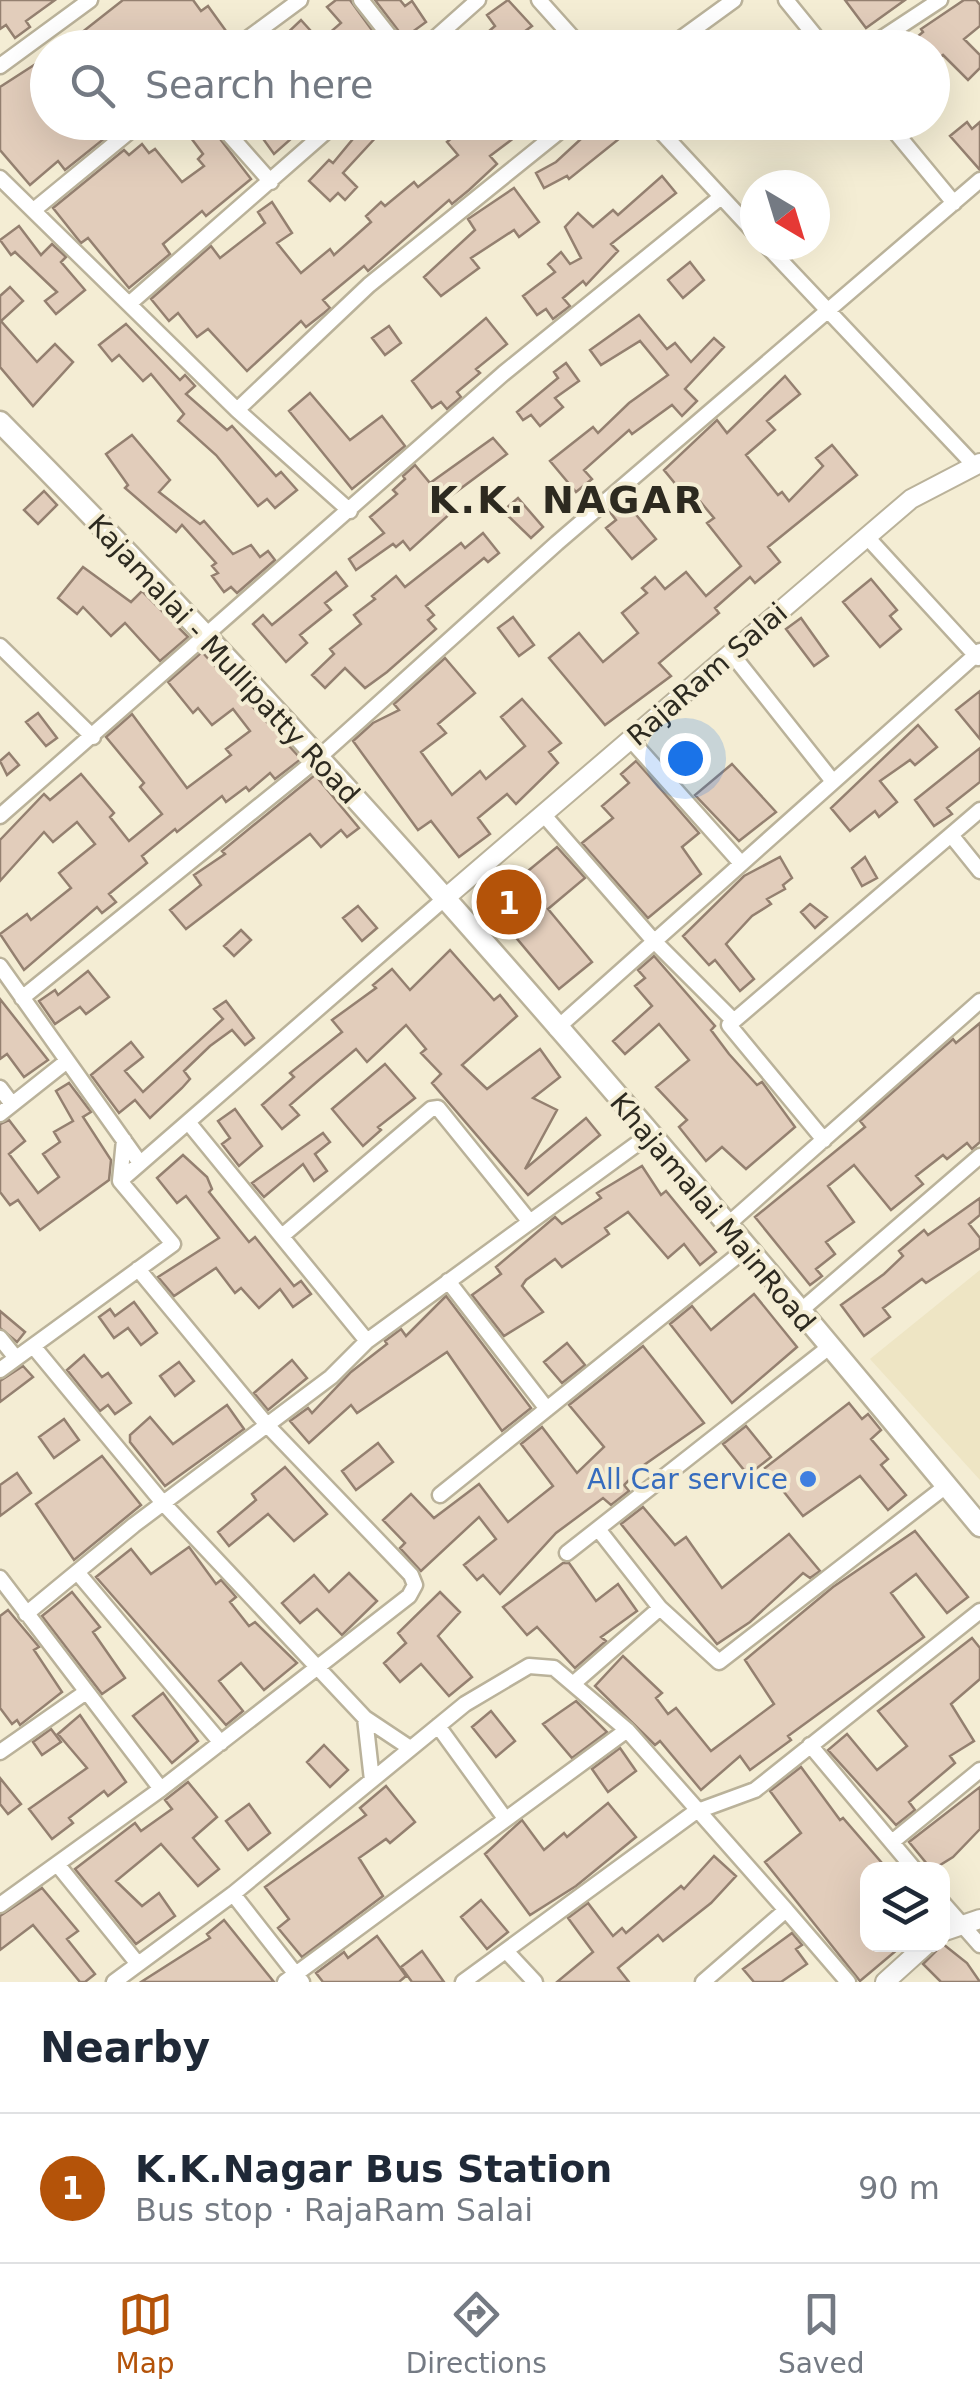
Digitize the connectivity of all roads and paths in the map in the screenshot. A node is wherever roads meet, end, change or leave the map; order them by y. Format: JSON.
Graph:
{"nodes":[{"id":1,"x":90,"y":0,"type":"edge"},
{"id":2,"x":300,"y":0,"type":"edge"},
{"id":3,"x":361,"y":0,"type":"edge"},
{"id":4,"x":478,"y":0,"type":"edge"},
{"id":5,"x":538,"y":0,"type":"edge"},
{"id":6,"x":734,"y":0,"type":"edge"},
{"id":7,"x":786,"y":0,"type":"edge"},
{"id":8,"x":940,"y":0,"type":"edge"},
{"id":9,"x":262,"y":28,"type":"joint"},
{"id":10,"x":49,"y":30,"type":"edge"},
{"id":11,"x":259,"y":30,"type":"edge"},
{"id":12,"x":385,"y":30,"type":"edge"},
{"id":13,"x":444,"y":30,"type":"edge"},
{"id":14,"x":566,"y":30,"type":"edge"},
{"id":15,"x":693,"y":30,"type":"edge"},
{"id":16,"x":811,"y":30,"type":"edge"},
{"id":17,"x":894,"y":30,"type":"edge"},
{"id":18,"x":30,"y":44,"type":"edge"},
{"id":19,"x":0,"y":66,"type":"edge"},
{"id":20,"x":118,"y":140,"type":"edge"},
{"id":21,"x":234,"y":140,"type":"edge"},
{"id":22,"x":317,"y":140,"type":"edge"},
{"id":23,"x":548,"y":140,"type":"edge"},
{"id":24,"x":668,"y":140,"type":"edge"},
{"id":25,"x":903,"y":140,"type":"edge"},
{"id":26,"x":0,"y":178,"type":"edge"},
{"id":27,"x":980,"y":180,"type":"edge"},
{"id":28,"x":270,"y":182,"type":"junction"},
{"id":29,"x":720,"y":197,"type":"junction"},
{"id":30,"x":954,"y":203,"type":"junction"},
{"id":31,"x":35,"y":209,"type":"junction"},
{"id":32,"x":740,"y":218,"type":"edge"},
{"id":33,"x":780,"y":260,"type":"edge"},
{"id":34,"x":129,"y":304,"type":"junction"},
{"id":35,"x":828,"y":311,"type":"junction"},
{"id":36,"x":236,"y":410,"type":"junction"},
{"id":37,"x":0,"y":422,"type":"edge"},
{"id":38,"x":977,"y":464,"type":"edge"},
{"id":39,"x":350,"y":511,"type":"junction"},
{"id":40,"x":866,"y":537,"type":"junction"},
{"id":41,"x":207,"y":634,"type":"junction"},
{"id":42,"x":0,"y":646,"type":"edge"},
{"id":43,"x":731,"y":653,"type":"junction"},
{"id":44,"x":978,"y":654,"type":"edge"},
{"id":45,"x":92,"y":737,"type":"junction"},
{"id":46,"x":630,"y":739,"type":"junction"},
{"id":47,"x":316,"y":760,"type":"junction"},
{"id":48,"x":831,"y":779,"type":"junction"},
{"id":49,"x":980,"y":810,"type":"edge"},
{"id":50,"x":543,"y":814,"type":"junction"},
{"id":51,"x":0,"y":816,"type":"edge"},
{"id":52,"x":951,"y":836,"type":"junction"},
{"id":53,"x":739,"y":862,"type":"junction"},
{"id":54,"x":980,"y":871,"type":"edge"},
{"id":55,"x":443,"y":900,"type":"junction"},
{"id":56,"x":653,"y":940,"type":"junction"},
{"id":57,"x":0,"y":966,"type":"edge"},
{"id":58,"x":22,"y":998,"type":"junction"},
{"id":59,"x":980,"y":1001,"type":"edge"},
{"id":60,"x":734,"y":1021,"type":"junction"},
{"id":61,"x":556,"y":1030,"type":"junction"},
{"id":62,"x":67,"y":1062,"type":"junction"},
{"id":63,"x":0,"y":1088,"type":"edge"},
{"id":64,"x":6,"y":1109,"type":"edge"},
{"id":65,"x":188,"y":1122,"type":"junction"},
{"id":66,"x":649,"y":1135,"type":"junction"},
{"id":67,"x":124,"y":1140,"type":"junction"},
{"id":68,"x":824,"y":1140,"type":"junction"},
{"id":69,"x":980,"y":1156,"type":"edge"},
{"id":70,"x":140,"y":1164,"type":"junction"},
{"id":71,"x":120,"y":1181,"type":"junction"},
{"id":72,"x":524,"y":1221,"type":"junction"},
{"id":73,"x":726,"y":1226,"type":"junction"},
{"id":74,"x":282,"y":1236,"type":"junction"},
{"id":75,"x":747,"y":1248,"type":"junction"},
{"id":76,"x":138,"y":1269,"type":"junction"},
{"id":77,"x":448,"y":1281,"type":"junction"},
{"id":78,"x":799,"y":1312,"type":"junction"},
{"id":79,"x":0,"y":1338,"type":"edge"},
{"id":80,"x":366,"y":1341,"type":"junction"},
{"id":81,"x":33,"y":1346,"type":"junction"},
{"id":82,"x":828,"y":1348,"type":"junction"},
{"id":83,"x":16,"y":1358,"type":"junction"},
{"id":84,"x":0,"y":1370,"type":"edge"},
{"id":85,"x":546,"y":1410,"type":"junction"},
{"id":86,"x":267,"y":1425,"type":"junction"},
{"id":87,"x":946,"y":1486,"type":"junction"},
{"id":88,"x":440,"y":1496,"type":"dead end"},
{"id":89,"x":163,"y":1503,"type":"junction"},
{"id":90,"x":980,"y":1526,"type":"edge"},
{"id":91,"x":598,"y":1529,"type":"junction"},
{"id":92,"x":567,"y":1553,"type":"dead end"},
{"id":93,"x":77,"y":1572,"type":"junction"},
{"id":94,"x":0,"y":1578,"type":"edge"},
{"id":95,"x":5,"y":1597,"type":"edge"},
{"id":96,"x":660,"y":1608,"type":"junction"},
{"id":97,"x":980,"y":1611,"type":"edge"},
{"id":98,"x":26,"y":1614,"type":"junction"},
{"id":99,"x":319,"y":1669,"type":"junction"},
{"id":100,"x":574,"y":1683,"type":"junction"},
{"id":101,"x":86,"y":1692,"type":"junction"},
{"id":102,"x":365,"y":1718,"type":"junction"},
{"id":103,"x":438,"y":1726,"type":"junction"},
{"id":104,"x":626,"y":1730,"type":"junction"},
{"id":105,"x":221,"y":1743,"type":"junction"},
{"id":106,"x":810,"y":1745,"type":"junction"},
{"id":107,"x":410,"y":1748,"type":"junction"},
{"id":108,"x":0,"y":1752,"type":"edge"},
{"id":109,"x":980,"y":1770,"type":"edge"},
{"id":110,"x":372,"y":1780,"type":"junction"},
{"id":111,"x":161,"y":1789,"type":"junction"},
{"id":112,"x":696,"y":1812,"type":"junction"},
{"id":113,"x":504,"y":1818,"type":"junction"},
{"id":114,"x":892,"y":1842,"type":"junction"},
{"id":115,"x":909,"y":1862,"type":"edge"},
{"id":116,"x":57,"y":1864,"type":"junction"},
{"id":117,"x":233,"y":1894,"type":"junction"},
{"id":118,"x":0,"y":1906,"type":"edge"},
{"id":119,"x":786,"y":1910,"type":"junction"},
{"id":120,"x":950,"y":1911,"type":"edge"},
{"id":121,"x":980,"y":1918,"type":"edge"},
{"id":122,"x":961,"y":1924,"type":"junction"},
{"id":123,"x":950,"y":1929,"type":"edge"},
{"id":124,"x":980,"y":1944,"type":"edge"},
{"id":125,"x":507,"y":1952,"type":"junction"},
{"id":126,"x":918,"y":1952,"type":"edge"},
{"id":127,"x":138,"y":1964,"type":"junction"},
{"id":128,"x":294,"y":1979,"type":"edge"},
{"id":129,"x":527,"y":1979,"type":"edge"},
{"id":130,"x":114,"y":1982,"type":"edge"},
{"id":131,"x":464,"y":1982,"type":"edge"},
{"id":132,"x":703,"y":1982,"type":"edge"},
{"id":133,"x":848,"y":1982,"type":"edge"},
{"id":134,"x":885,"y":1982,"type":"edge"}],
"edges":[{"from":1,"to":10,"type":"street"},
{"from":2,"to":9,"type":"street"},
{"from":3,"to":12,"type":"street"},
{"from":4,"to":13,"type":"street"},
{"from":5,"to":14,"type":"street"},
{"from":6,"to":15,"type":"street"},
{"from":7,"to":16,"type":"street"},
{"from":8,"to":17,"type":"street"},
{"from":9,"to":11,"type":"street"},
{"from":18,"to":19,"type":"street"},
{"from":20,"to":31,"type":"street"},
{"from":21,"to":28,"type":"street"},
{"from":22,"to":28,"type":"street"},
{"from":23,"to":36,"type":"street"},
{"from":24,"to":29,"type":"street"},
{"from":25,"to":30,"type":"street"},
{"from":26,"to":31,"type":"street"},
{"from":27,"to":30,"type":"street"},
{"from":28,"to":34,"type":"street"},
{"from":29,"to":32,"type":"street"},
{"from":29,"to":39,"type":"street"},
{"from":30,"to":35,"type":"street"},
{"from":31,"to":34,"type":"street"},
{"from":33,"to":35,"type":"street"},
{"from":34,"to":36,"type":"street"},
{"from":35,"to":38,"type":"street"},
{"from":35,"to":47,"type":"street"},
{"from":36,"to":39,"type":"street"},
{"from":37,"to":41,"type":"main road","name":"Kajamalai - Mullipatty Road"},
{"from":38,"to":40,"type":"street","name":"RajaRam Salai"},
{"from":39,"to":41,"type":"street"},
{"from":40,"to":43,"type":"street","name":"RajaRam Salai"},
{"from":40,"to":44,"type":"street"},
{"from":41,"to":45,"type":"street"},
{"from":41,"to":47,"type":"main road","name":"Kajamalai - Mullipatty Road"},
{"from":42,"to":45,"type":"street"},
{"from":43,"to":46,"type":"street","name":"RajaRam Salai"},
{"from":43,"to":48,"type":"street"},
{"from":44,"to":48,"type":"street"},
{"from":45,"to":51,"type":"street"},
{"from":46,"to":50,"type":"street","name":"RajaRam Salai"},
{"from":46,"to":53,"type":"street"},
{"from":47,"to":55,"type":"main road","name":"Kajamalai - Mullipatty Road"},
{"from":47,"to":58,"type":"street"},
{"from":48,"to":53,"type":"street"},
{"from":49,"to":52,"type":"street"},
{"from":50,"to":55,"type":"street","name":"RajaRam Salai"},
{"from":50,"to":56,"type":"street"},
{"from":52,"to":54,"type":"street"},
{"from":52,"to":60,"type":"street"},
{"from":53,"to":56,"type":"street"},
{"from":55,"to":61,"type":"main road","name":"Khajamalai MainRoad"},
{"from":55,"to":65,"type":"street"},
{"from":56,"to":60,"type":"street"},
{"from":56,"to":61,"type":"street"},
{"from":57,"to":58,"type":"street"},
{"from":58,"to":62,"type":"street"},
{"from":59,"to":68,"type":"street"},
{"from":60,"to":68,"type":"street"},
{"from":61,"to":66,"type":"main road","name":"Khajamalai MainRoad"},
{"from":62,"to":64,"type":"street"},
{"from":62,"to":67,"type":"street"},
{"from":63,"to":64,"type":"street"},
{"from":65,"to":70,"type":"street"},
{"from":65,"to":74,"type":"street"},
{"from":66,"to":72,"type":"street"},
{"from":66,"to":73,"type":"main road","name":"Khajamalai MainRoad"},
{"from":67,"to":70,"type":"street"},
{"from":67,"to":71,"type":"street"},
{"from":68,"to":73,"type":"street"},
{"from":69,"to":78,"type":"street"},
{"from":70,"to":71,"type":"street"},
{"from":71,"to":76,"type":"street"},
{"from":72,"to":74,"type":"street"},
{"from":72,"to":77,"type":"street"},
{"from":73,"to":75,"type":"main road","name":"Khajamalai MainRoad"},
{"from":74,"to":80,"type":"street"},
{"from":75,"to":78,"type":"main road","name":"Khajamalai MainRoad"},
{"from":75,"to":85,"type":"street"},
{"from":76,"to":81,"type":"street"},
{"from":76,"to":86,"type":"street"},
{"from":77,"to":80,"type":"street"},
{"from":77,"to":85,"type":"street"},
{"from":78,"to":82,"type":"main road","name":"Khajamalai MainRoad"},
{"from":79,"to":83,"type":"street"},
{"from":80,"to":86,"type":"street"},
{"from":81,"to":83,"type":"street"},
{"from":81,"to":89,"type":"street"},
{"from":82,"to":87,"type":"main road","name":"Khajamalai MainRoad"},
{"from":82,"to":91,"type":"street"},
{"from":83,"to":84,"type":"street"},
{"from":85,"to":88,"type":"street"},
{"from":86,"to":89,"type":"street"},
{"from":86,"to":99,"type":"street"},
{"from":87,"to":90,"type":"main road","name":"Khajamalai MainRoad"},
{"from":87,"to":96,"type":"street"},
{"from":89,"to":93,"type":"street"},
{"from":89,"to":99,"type":"street"},
{"from":91,"to":92,"type":"street"},
{"from":91,"to":96,"type":"street"},
{"from":93,"to":98,"type":"street"},
{"from":93,"to":105,"type":"street"},
{"from":94,"to":95,"type":"street"},
{"from":95,"to":98,"type":"street"},
{"from":96,"to":100,"type":"street"},
{"from":97,"to":106,"type":"street"},
{"from":98,"to":101,"type":"street"},
{"from":99,"to":102,"type":"street"},
{"from":99,"to":105,"type":"street"},
{"from":100,"to":103,"type":"street"},
{"from":100,"to":104,"type":"street"},
{"from":101,"to":108,"type":"street"},
{"from":101,"to":111,"type":"street"},
{"from":102,"to":107,"type":"street"},
{"from":102,"to":110,"type":"street"},
{"from":103,"to":107,"type":"street"},
{"from":103,"to":113,"type":"street"},
{"from":104,"to":112,"type":"street"},
{"from":104,"to":113,"type":"street"},
{"from":105,"to":111,"type":"street"},
{"from":106,"to":112,"type":"street"},
{"from":106,"to":114,"type":"street"},
{"from":107,"to":110,"type":"street"},
{"from":109,"to":114,"type":"street"},
{"from":110,"to":117,"type":"street"},
{"from":111,"to":116,"type":"street"},
{"from":112,"to":119,"type":"street"},
{"from":112,"to":125,"type":"street"},
{"from":113,"to":128,"type":"street"},
{"from":114,"to":115,"type":"street"},
{"from":116,"to":118,"type":"street"},
{"from":116,"to":127,"type":"street"},
{"from":117,"to":127,"type":"street"},
{"from":117,"to":128,"type":"street"},
{"from":119,"to":132,"type":"street"},
{"from":119,"to":133,"type":"street"},
{"from":120,"to":122,"type":"street"},
{"from":121,"to":122,"type":"street"},
{"from":122,"to":123,"type":"street"},
{"from":122,"to":124,"type":"street"},
{"from":125,"to":129,"type":"street"},
{"from":125,"to":131,"type":"street"},
{"from":126,"to":134,"type":"street"},
{"from":127,"to":130,"type":"street"}]}
